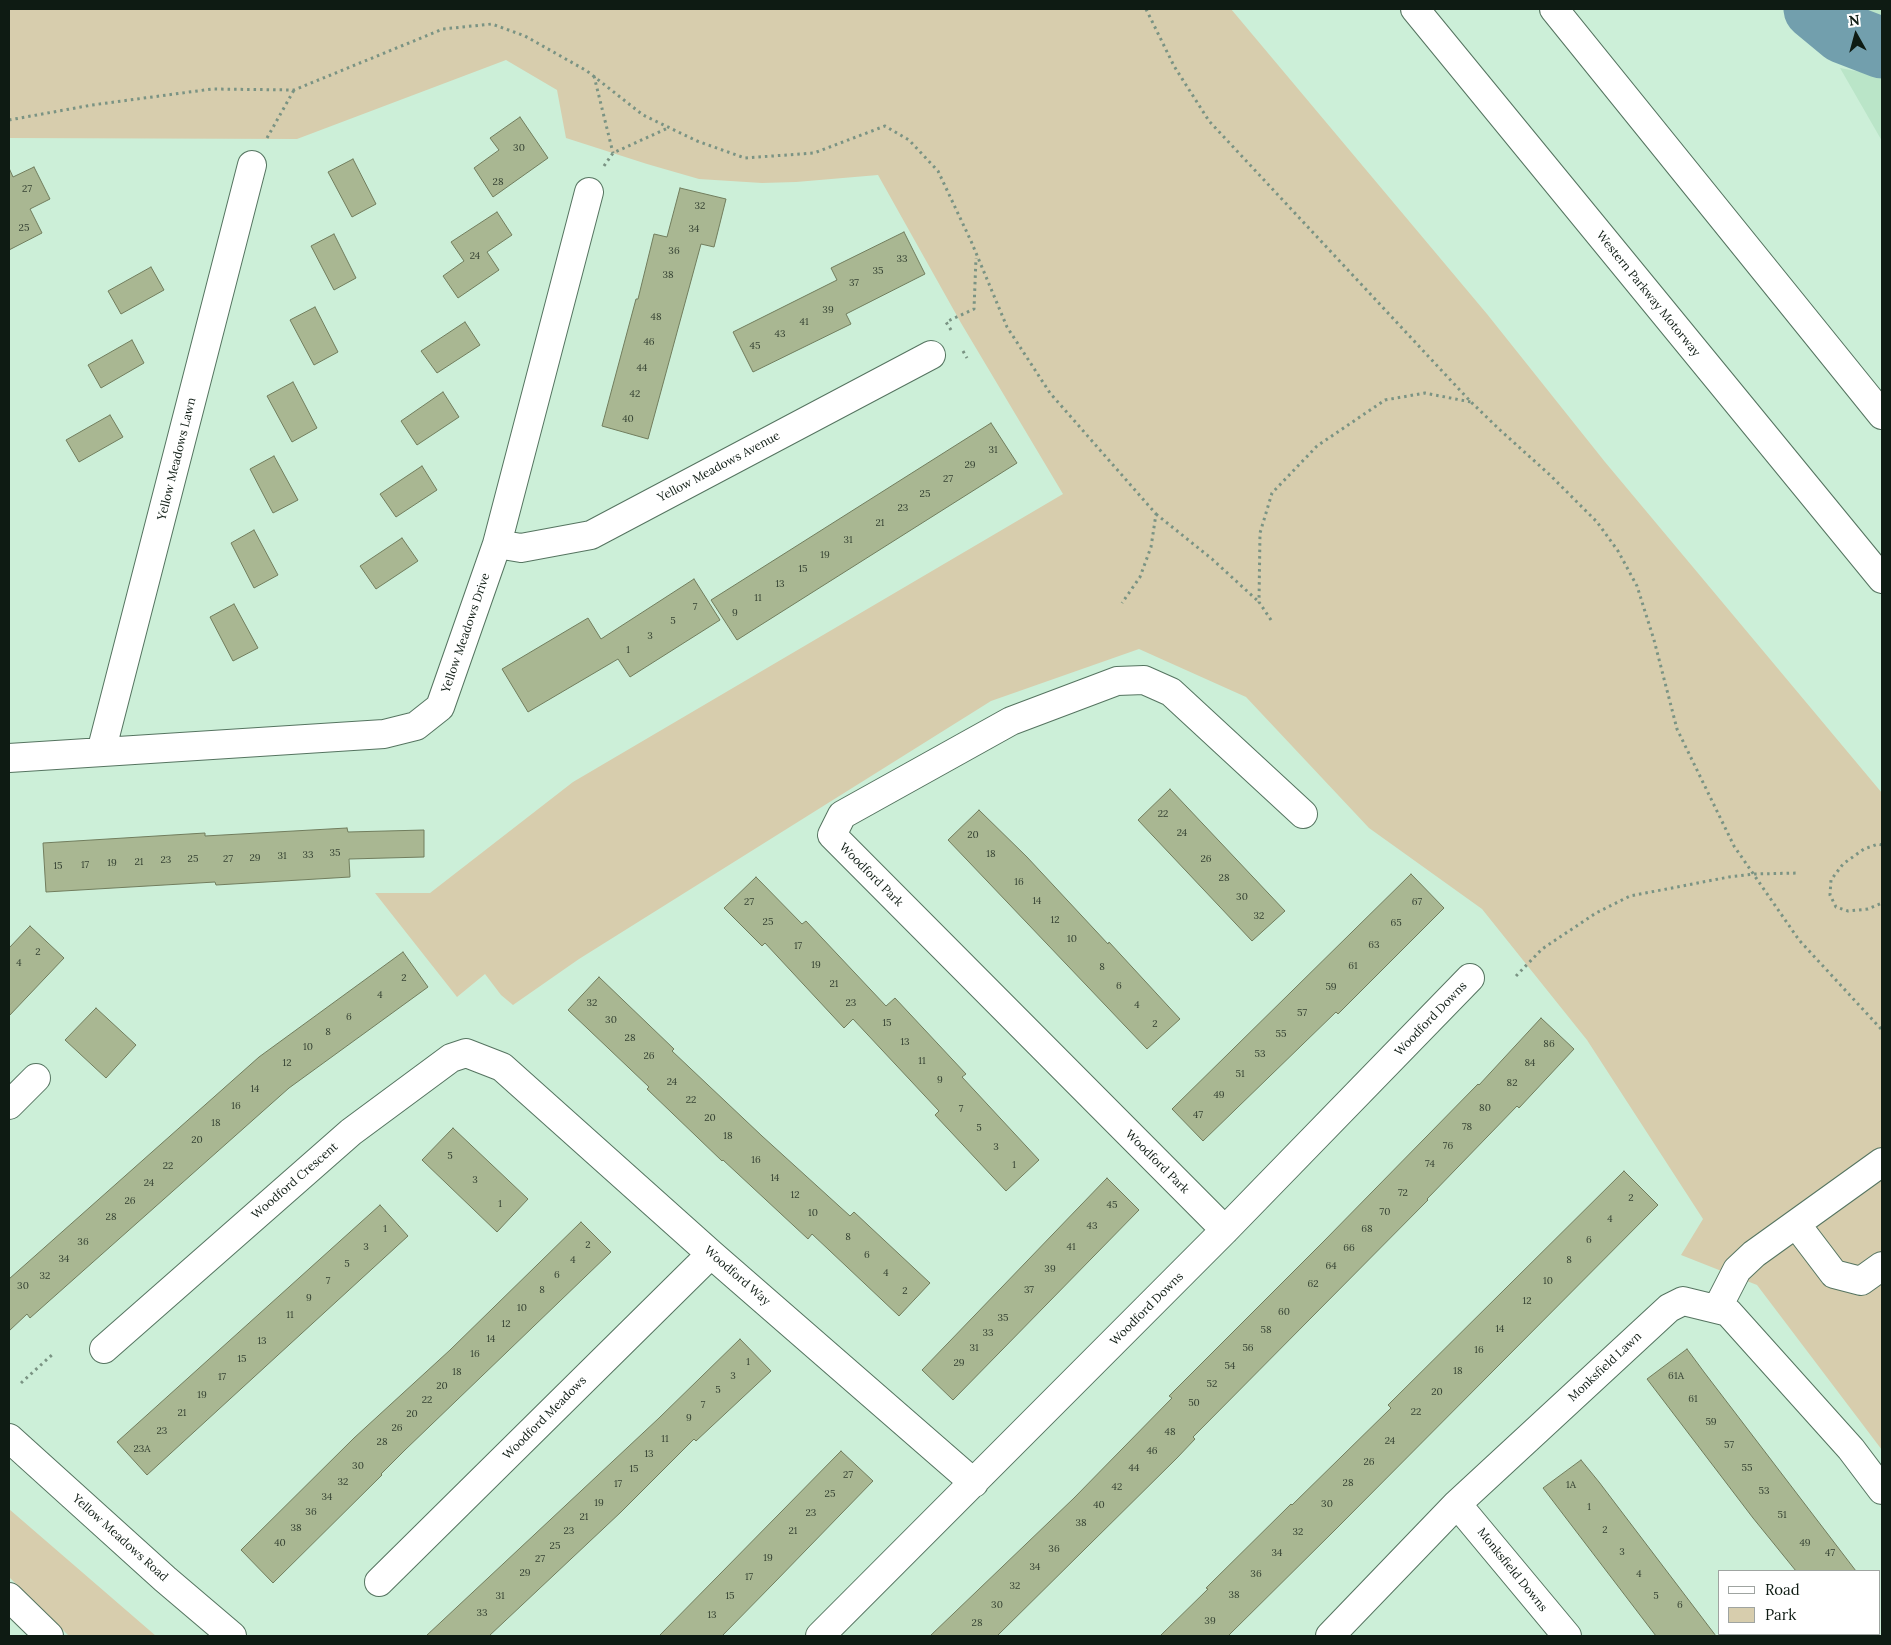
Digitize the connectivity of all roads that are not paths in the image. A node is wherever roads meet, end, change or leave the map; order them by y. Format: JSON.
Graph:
{"nodes":[{"id":1,"x":1415,"y":9,"type":"edge"},
{"id":2,"x":1554,"y":9,"type":"edge"},
{"id":3,"x":252,"y":165,"type":"dead end"},
{"id":4,"x":589,"y":192,"type":"dead end"},
{"id":5,"x":931,"y":355,"type":"dead end"},
{"id":6,"x":1882,"y":415,"type":"edge"},
{"id":7,"x":497,"y":544,"type":"junction"},
{"id":8,"x":1882,"y":579,"type":"edge"},
{"id":9,"x":101,"y":752,"type":"junction"},
{"id":10,"x":9,"y":758,"type":"edge"},
{"id":11,"x":1303,"y":814,"type":"dead end"},
{"id":12,"x":1470,"y":978,"type":"dead end"},
{"id":13,"x":502,"y":1067,"type":"joint"},
{"id":14,"x":36,"y":1078,"type":"dead end"},
{"id":15,"x":9,"y":1105,"type":"edge"},
{"id":16,"x":1882,"y":1162,"type":"edge"},
{"id":17,"x":1796,"y":1224,"type":"junction"},
{"id":18,"x":1225,"y":1230,"type":"junction"},
{"id":19,"x":711,"y":1254,"type":"junction"},
{"id":20,"x":1882,"y":1266,"type":"edge"},
{"id":21,"x":1717,"y":1309,"type":"junction"},
{"id":22,"x":104,"y":1348,"type":"dead end"},
{"id":23,"x":9,"y":1438,"type":"edge"},
{"id":24,"x":974,"y":1483,"type":"junction"},
{"id":25,"x":1882,"y":1490,"type":"edge"},
{"id":26,"x":1457,"y":1504,"type":"junction"},
{"id":27,"x":379,"y":1582,"type":"dead end"},
{"id":28,"x":9,"y":1597,"type":"edge"},
{"id":29,"x":49,"y":1636,"type":"edge"},
{"id":30,"x":232,"y":1636,"type":"edge"},
{"id":31,"x":820,"y":1636,"type":"edge"},
{"id":32,"x":1330,"y":1636,"type":"edge"},
{"id":33,"x":1567,"y":1636,"type":"edge"}],
"edges":[{"from":1,"to":8,"type":"main road","name":"Western Parkway Motorway"},
{"from":2,"to":6,"type":"main road"},
{"from":3,"to":9,"type":"main road","name":"Yellow Meadows Lawn"},
{"from":4,"to":7,"type":"main road","name":"Yellow Meadows Drive"},
{"from":5,"to":7,"type":"main road","name":"Yellow Meadows Avenue"},
{"from":7,"to":9,"type":"main road","name":"Yellow Meadows Drive"},
{"from":9,"to":10,"type":"main road","name":"Yellow Meadows Drive"},
{"from":11,"to":18,"type":"main road","name":"Woodford Park"},
{"from":12,"to":18,"type":"main road","name":"Woodford Downs"},
{"from":13,"to":19,"type":"main road","name":"Woodford Way"},
{"from":13,"to":22,"type":"main road","name":"Woodford Crescent"},
{"from":14,"to":15,"type":"main road"},
{"from":16,"to":17,"type":"main road"},
{"from":17,"to":20,"type":"main road"},
{"from":17,"to":21,"type":"main road"},
{"from":18,"to":24,"type":"main road","name":"Woodford Downs"},
{"from":19,"to":24,"type":"main road","name":"Woodford Way"},
{"from":19,"to":27,"type":"main road","name":"Woodford Meadows"},
{"from":21,"to":25,"type":"main road","name":"Monksfield Lawn"},
{"from":21,"to":26,"type":"main road","name":"Monksfield Lawn"},
{"from":23,"to":30,"type":"main road","name":"Yellow Meadows Road"},
{"from":24,"to":31,"type":"main road","name":"Woodford Downs"},
{"from":26,"to":32,"type":"main road","name":"Monksfield Lawn"},
{"from":26,"to":33,"type":"main road","name":"Monksfield Downs"},
{"from":28,"to":29,"type":"main road"}]}
